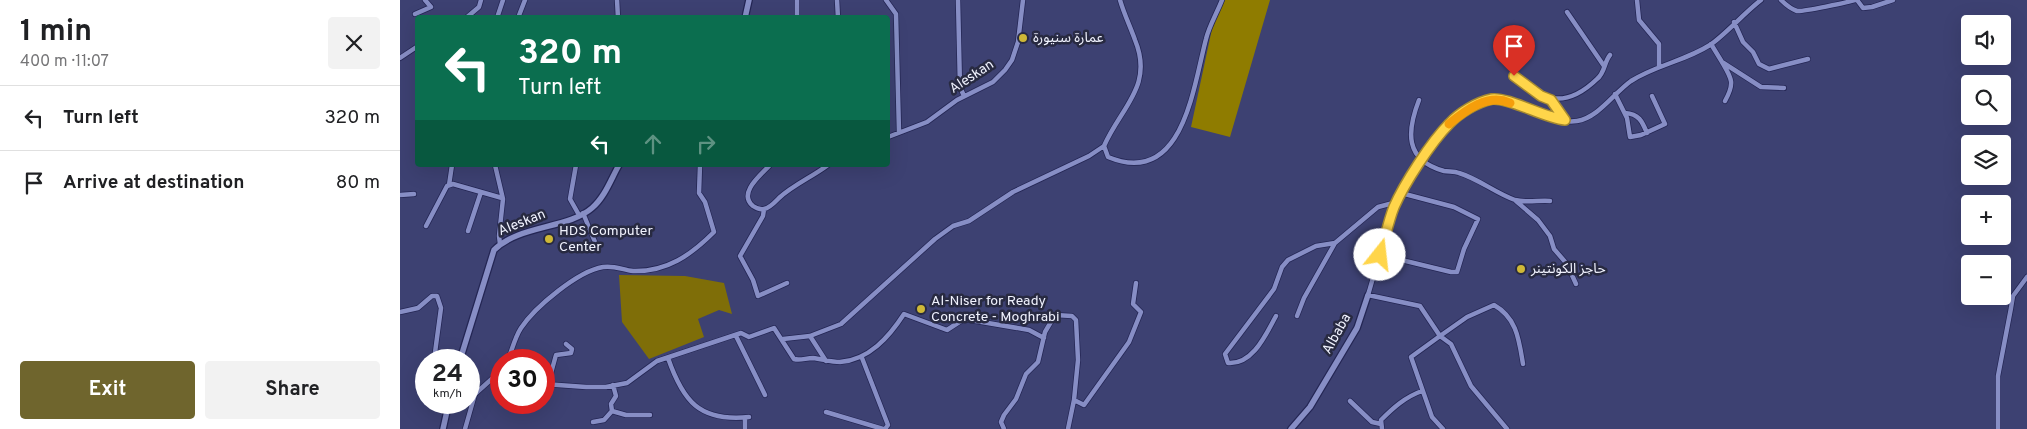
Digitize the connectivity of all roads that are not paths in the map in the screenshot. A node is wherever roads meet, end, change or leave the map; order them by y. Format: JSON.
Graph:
{"nodes":[{"id":1,"x":425,"y":0,"type":"edge"},
{"id":2,"x":481,"y":0,"type":"edge"},
{"id":3,"x":503,"y":0,"type":"edge"},
{"id":4,"x":525,"y":0,"type":"edge"},
{"id":5,"x":617,"y":0,"type":"edge"},
{"id":6,"x":749,"y":0,"type":"edge"},
{"id":7,"x":797,"y":0,"type":"edge"},
{"id":8,"x":837,"y":0,"type":"edge"},
{"id":9,"x":886,"y":0,"type":"edge"},
{"id":10,"x":958,"y":0,"type":"edge"},
{"id":11,"x":1023,"y":0,"type":"edge"},
{"id":12,"x":1120,"y":0,"type":"edge"},
{"id":13,"x":1222,"y":0,"type":"edge"},
{"id":14,"x":1637,"y":0,"type":"edge"},
{"id":15,"x":1761,"y":0,"type":"edge"},
{"id":16,"x":1781,"y":0,"type":"edge"},
{"id":17,"x":1856,"y":0,"type":"edge"},
{"id":18,"x":1893,"y":0,"type":"edge"},
{"id":19,"x":1567,"y":12,"type":"dead end"},
{"id":20,"x":415,"y":14,"type":"dead end"},
{"id":21,"x":470,"y":15,"type":"edge"},
{"id":22,"x":499,"y":15,"type":"edge"},
{"id":23,"x":519,"y":15,"type":"edge"},
{"id":24,"x":618,"y":15,"type":"edge"},
{"id":25,"x":746,"y":15,"type":"edge"},
{"id":26,"x":797,"y":15,"type":"edge"},
{"id":27,"x":838,"y":15,"type":"edge"},
{"id":28,"x":1734,"y":22,"type":"junction"},
{"id":29,"x":1711,"y":44,"type":"junction"},
{"id":30,"x":415,"y":48,"type":"edge"},
{"id":31,"x":1610,"y":56,"type":"dead end"},
{"id":32,"x":400,"y":58,"type":"edge"},
{"id":33,"x":1808,"y":58,"type":"dead end"},
{"id":34,"x":1722,"y":62,"type":"junction"},
{"id":35,"x":1604,"y":66,"type":"junction"},
{"id":36,"x":1659,"y":66,"type":"junction"},
{"id":37,"x":1514,"y":76,"type":"dead end"},
{"id":38,"x":1784,"y":88,"type":"dead end"},
{"id":39,"x":1615,"y":94,"type":"junction"},
{"id":40,"x":964,"y":96,"type":"junction"},
{"id":41,"x":1652,"y":96,"type":"dead end"},
{"id":42,"x":1419,"y":100,"type":"dead end"},
{"id":43,"x":1551,"y":100,"type":"junction"},
{"id":44,"x":1725,"y":102,"type":"dead end"},
{"id":45,"x":1625,"y":113,"type":"junction"},
{"id":46,"x":1565,"y":120,"type":"junction"},
{"id":47,"x":899,"y":132,"type":"junction"},
{"id":48,"x":1647,"y":133,"type":"junction"},
{"id":49,"x":890,"y":136,"type":"edge"},
{"id":50,"x":1104,"y":146,"type":"junction"},
{"id":51,"x":1423,"y":159,"type":"junction"},
{"id":52,"x":452,"y":167,"type":"edge"},
{"id":53,"x":494,"y":167,"type":"edge"},
{"id":54,"x":576,"y":167,"type":"edge"},
{"id":55,"x":618,"y":167,"type":"edge"},
{"id":56,"x":700,"y":167,"type":"edge"},
{"id":57,"x":768,"y":167,"type":"edge"},
{"id":58,"x":825,"y":167,"type":"edge"},
{"id":59,"x":449,"y":185,"type":"junction"},
{"id":60,"x":481,"y":192,"type":"junction"},
{"id":61,"x":1401,"y":193,"type":"junction"},
{"id":62,"x":414,"y":194,"type":"dead end"},
{"id":63,"x":400,"y":195,"type":"edge"},
{"id":64,"x":502,"y":198,"type":"junction"},
{"id":65,"x":1515,"y":200,"type":"junction"},
{"id":66,"x":1550,"y":201,"type":"dead end"},
{"id":67,"x":1397,"y":202,"type":"junction"},
{"id":68,"x":764,"y":209,"type":"junction"},
{"id":69,"x":581,"y":214,"type":"junction"},
{"id":70,"x":426,"y":226,"type":"dead end"},
{"id":71,"x":468,"y":231,"type":"dead end"},
{"id":72,"x":595,"y":242,"type":"dead end"},
{"id":73,"x":1335,"y":243,"type":"junction"},
{"id":74,"x":500,"y":244,"type":"junction"},
{"id":75,"x":1380,"y":255,"type":"junction"},
{"id":76,"x":2027,"y":277,"type":"edge"},
{"id":77,"x":787,"y":283,"type":"dead end"},
{"id":78,"x":1136,"y":283,"type":"dead end"},
{"id":79,"x":1576,"y":284,"type":"dead end"},
{"id":80,"x":1368,"y":295,"type":"junction"},
{"id":81,"x":400,"y":312,"type":"edge"},
{"id":82,"x":1276,"y":316,"type":"dead end"},
{"id":83,"x":1297,"y":316,"type":"dead end"},
{"id":84,"x":736,"y":336,"type":"junction"},
{"id":85,"x":810,"y":336,"type":"junction"},
{"id":86,"x":1440,"y":336,"type":"junction"},
{"id":87,"x":1044,"y":338,"type":"junction"},
{"id":88,"x":783,"y":339,"type":"junction"},
{"id":89,"x":566,"y":344,"type":"dead end"},
{"id":90,"x":435,"y":349,"type":"edge"},
{"id":91,"x":463,"y":349,"type":"edge"},
{"id":92,"x":512,"y":349,"type":"edge"},
{"id":93,"x":555,"y":358,"type":"edge"},
{"id":94,"x":668,"y":358,"type":"junction"},
{"id":95,"x":862,"y":358,"type":"junction"},
{"id":96,"x":826,"y":360,"type":"junction"},
{"id":97,"x":1523,"y":364,"type":"dead end"},
{"id":98,"x":490,"y":380,"type":"edge"},
{"id":99,"x":555,"y":385,"type":"edge"},
{"id":100,"x":613,"y":385,"type":"junction"},
{"id":101,"x":1422,"y":391,"type":"junction"},
{"id":102,"x":765,"y":395,"type":"dead end"},
{"id":103,"x":1074,"y":400,"type":"junction"},
{"id":104,"x":1350,"y":401,"type":"dead end"},
{"id":105,"x":612,"y":411,"type":"junction"},
{"id":106,"x":826,"y":412,"type":"dead end"},
{"id":107,"x":446,"y":414,"type":"edge"},
{"id":108,"x":650,"y":415,"type":"dead end"},
{"id":109,"x":593,"y":422,"type":"dead end"},
{"id":110,"x":1382,"y":426,"type":"edge"},
{"id":111,"x":443,"y":429,"type":"edge"},
{"id":112,"x":465,"y":429,"type":"edge"},
{"id":113,"x":745,"y":429,"type":"edge"},
{"id":114,"x":884,"y":429,"type":"edge"},
{"id":115,"x":1004,"y":429,"type":"edge"},
{"id":116,"x":1068,"y":429,"type":"edge"},
{"id":117,"x":1291,"y":429,"type":"edge"},
{"id":118,"x":1443,"y":429,"type":"edge"},
{"id":119,"x":1507,"y":429,"type":"edge"},
{"id":120,"x":1998,"y":429,"type":"edge"}],
"edges":[{"from":1,"to":20,"type":"street"},
{"from":2,"to":21,"type":"street"},
{"from":3,"to":22,"type":"street"},
{"from":4,"to":23,"type":"street"},
{"from":5,"to":24,"type":"street"},
{"from":6,"to":25,"type":"street"},
{"from":7,"to":26,"type":"street"},
{"from":8,"to":27,"type":"street"},
{"from":9,"to":47,"type":"street"},
{"from":10,"to":40,"type":"street"},
{"from":11,"to":40,"type":"street","name":"Aleskan"},
{"from":12,"to":50,"type":"street"},
{"from":13,"to":50,"type":"street"},
{"from":14,"to":36,"type":"street"},
{"from":15,"to":28,"type":"street"},
{"from":16,"to":17,"type":"street"},
{"from":17,"to":18,"type":"street"},
{"from":19,"to":35,"type":"street"},
{"from":28,"to":29,"type":"street"},
{"from":28,"to":33,"type":"street"},
{"from":29,"to":34,"type":"street"},
{"from":29,"to":36,"type":"street"},
{"from":30,"to":32,"type":"street"},
{"from":31,"to":35,"type":"street"},
{"from":34,"to":38,"type":"street"},
{"from":34,"to":44,"type":"street"},
{"from":35,"to":43,"type":"street"},
{"from":36,"to":39,"type":"street"},
{"from":37,"to":43,"type":"street"},
{"from":39,"to":45,"type":"street"},
{"from":39,"to":46,"type":"street"},
{"from":40,"to":47,"type":"street","name":"Aleskan"},
{"from":41,"to":48,"type":"street"},
{"from":42,"to":51,"type":"street"},
{"from":43,"to":46,"type":"street"},
{"from":45,"to":48,"type":"street"},
{"from":45,"to":48,"type":"street"},
{"from":46,"to":51,"type":"street"},
{"from":47,"to":49,"type":"street","name":"Aleskan"},
{"from":50,"to":85,"type":"street"},
{"from":51,"to":61,"type":"street"},
{"from":51,"to":65,"type":"street"},
{"from":52,"to":59,"type":"street"},
{"from":53,"to":64,"type":"street"},
{"from":54,"to":69,"type":"street"},
{"from":55,"to":69,"type":"street","name":"Aleskan"},
{"from":56,"to":92,"type":"street"},
{"from":57,"to":68,"type":"street"},
{"from":58,"to":68,"type":"street"},
{"from":59,"to":60,"type":"street"},
{"from":59,"to":70,"type":"street"},
{"from":60,"to":64,"type":"street"},
{"from":60,"to":71,"type":"street"},
{"from":61,"to":67,"type":"street"},
{"from":61,"to":75,"type":"street"},
{"from":62,"to":63,"type":"street"},
{"from":64,"to":74,"type":"street"},
{"from":65,"to":66,"type":"street"},
{"from":65,"to":79,"type":"street"},
{"from":67,"to":73,"type":"street"},
{"from":67,"to":75,"type":"street"},
{"from":68,"to":77,"type":"street"},
{"from":69,"to":72,"type":"street"},
{"from":69,"to":74,"type":"street","name":"Aleskan"},
{"from":73,"to":82,"type":"street"},
{"from":73,"to":83,"type":"street"},
{"from":74,"to":91,"type":"street","name":"Aleskan"},
{"from":75,"to":80,"type":"street"},
{"from":76,"to":120,"type":"street"},
{"from":78,"to":103,"type":"street"},
{"from":80,"to":86,"type":"street"},
{"from":80,"to":117,"type":"street","name":"Albaba"},
{"from":81,"to":90,"type":"street"},
{"from":84,"to":88,"type":"street"},
{"from":84,"to":94,"type":"street"},
{"from":84,"to":102,"type":"street"},
{"from":85,"to":88,"type":"street"},
{"from":85,"to":96,"type":"street"},
{"from":86,"to":97,"type":"street"},
{"from":86,"to":101,"type":"street"},
{"from":86,"to":119,"type":"street"},
{"from":87,"to":95,"type":"street"},
{"from":87,"to":103,"type":"street"},
{"from":87,"to":115,"type":"street"},
{"from":88,"to":96,"type":"street"},
{"from":89,"to":93,"type":"street"},
{"from":94,"to":100,"type":"street"},
{"from":94,"to":113,"type":"street"},
{"from":95,"to":96,"type":"street"},
{"from":95,"to":114,"type":"street"},
{"from":98,"to":112,"type":"street"},
{"from":99,"to":100,"type":"street"},
{"from":100,"to":105,"type":"street"},
{"from":101,"to":110,"type":"street"},
{"from":101,"to":118,"type":"street"},
{"from":103,"to":116,"type":"street"},
{"from":104,"to":110,"type":"street"},
{"from":105,"to":108,"type":"street"},
{"from":105,"to":109,"type":"street"},
{"from":106,"to":114,"type":"street"},
{"from":107,"to":111,"type":"street"}]}
